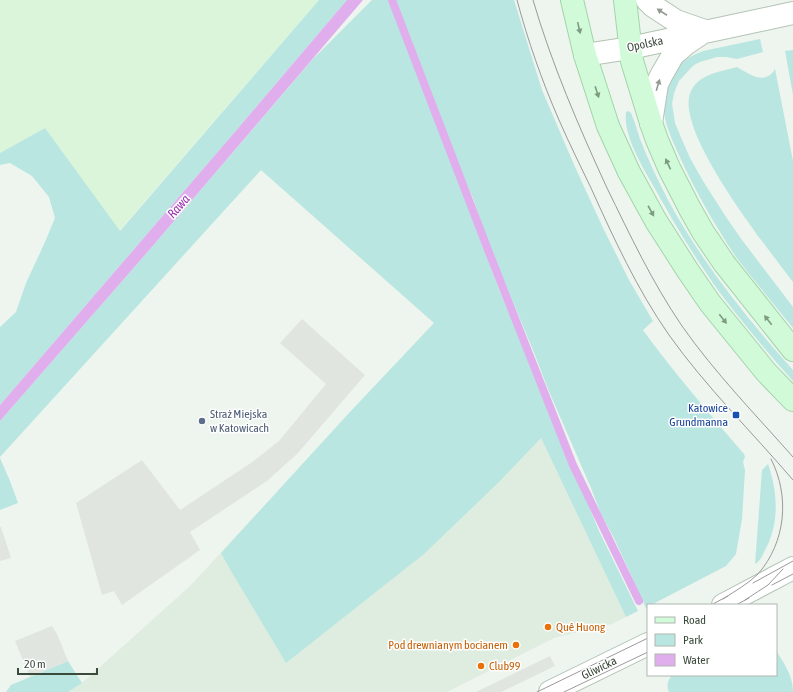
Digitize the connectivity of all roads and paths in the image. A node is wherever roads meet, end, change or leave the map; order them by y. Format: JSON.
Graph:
{"nodes":[{"id":1,"x":572,"y":0,"type":"edge"},
{"id":2,"x":625,"y":0,"type":"edge"},
{"id":3,"x":647,"y":0,"type":"edge"},
{"id":4,"x":793,"y":13,"type":"edge"},
{"id":5,"x":705,"y":31,"type":"junction"},
{"id":6,"x":630,"y":48,"type":"junction"},
{"id":7,"x":585,"y":55,"type":"junction"},
{"id":8,"x":650,"y":123,"type":"junction"},
{"id":9,"x":793,"y":350,"type":"edge"},
{"id":10,"x":793,"y":400,"type":"edge"},
{"id":11,"x":793,"y":568,"type":"edge"},
{"id":12,"x":725,"y":604,"type":"edge"},
{"id":13,"x":647,"y":644,"type":"edge"},
{"id":14,"x":550,"y":692,"type":"edge"}],
"edges":[{"from":1,"to":7,"type":"main road","one_way":true},
{"from":2,"to":6,"type":"main road"},
{"from":5,"to":3,"type":"street","name":"Opolska","one_way":true},
{"from":4,"to":5,"type":"street","name":"Opolska"},
{"from":5,"to":6,"type":"street","name":"Opolska"},
{"from":8,"to":5,"type":"street","name":"Opolska","one_way":true},
{"from":6,"to":7,"type":"street","name":"Opolska"},
{"from":6,"to":8,"type":"main road"},
{"from":7,"to":10,"type":"main road","one_way":true},
{"from":9,"to":8,"type":"main road","one_way":true},
{"from":11,"to":12,"type":"street"},
{"from":13,"to":14,"type":"street","name":"Gliwicka"}]}
